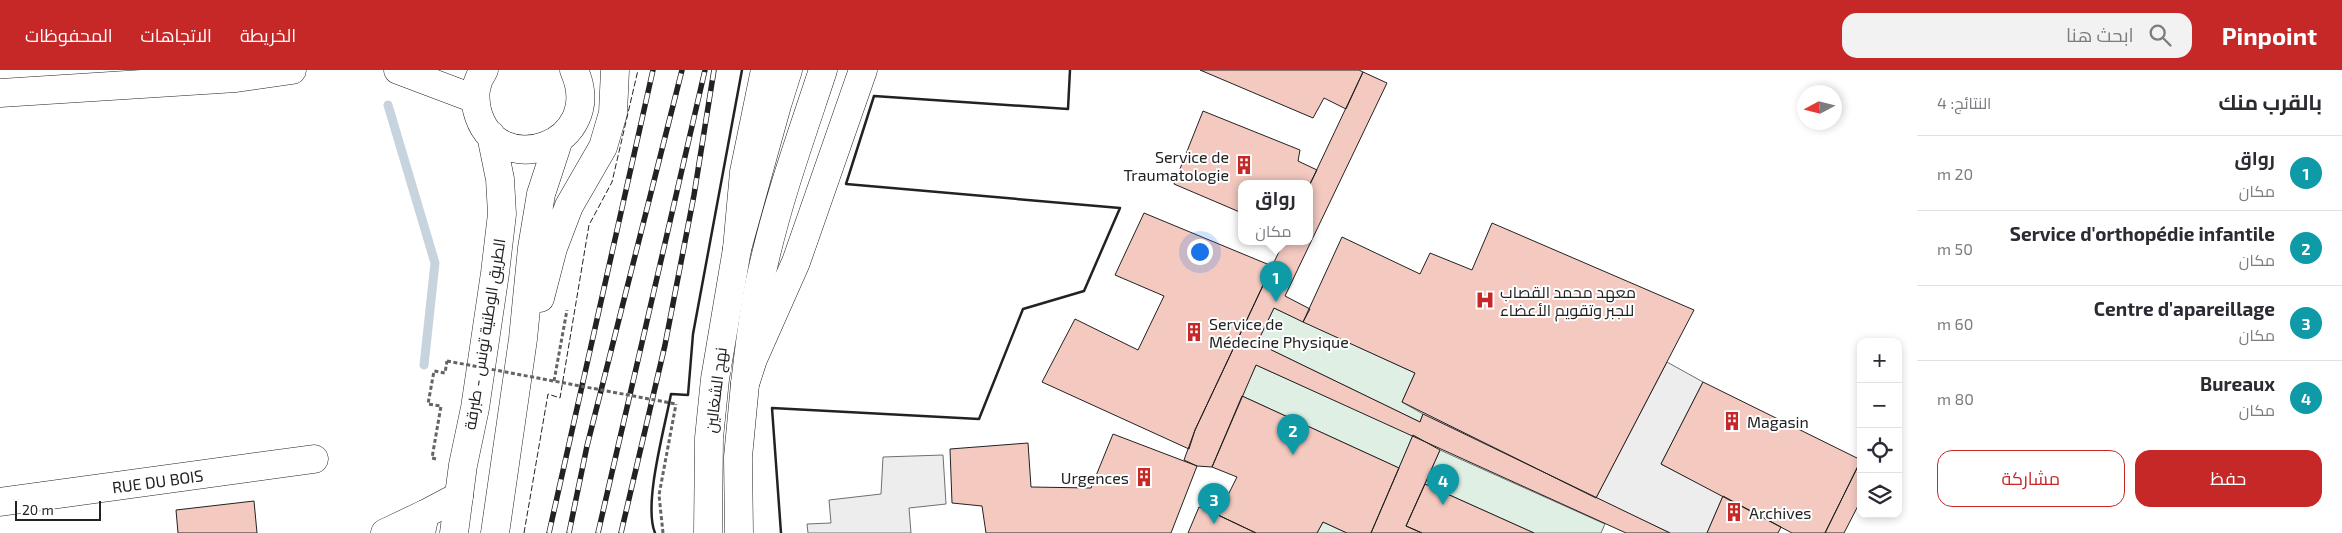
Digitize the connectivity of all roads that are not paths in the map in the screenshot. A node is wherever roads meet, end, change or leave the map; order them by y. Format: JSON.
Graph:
{"nodes":[{"id":1,"x":292,"y":70,"type":"edge"},
{"id":2,"x":398,"y":70,"type":"edge"},
{"id":3,"x":484,"y":70,"type":"edge"},
{"id":4,"x":574,"y":70,"type":"edge"},
{"id":5,"x":585,"y":70,"type":"edge"},
{"id":6,"x":615,"y":70,"type":"edge"},
{"id":7,"x":765,"y":70,"type":"edge"},
{"id":8,"x":788,"y":70,"type":"edge"},
{"id":9,"x":823,"y":70,"type":"edge"},
{"id":10,"x":863,"y":70,"type":"edge"},
{"id":11,"x":0,"y":93,"type":"edge"},
{"id":12,"x":581,"y":99,"type":"junction"},
{"id":13,"x":475,"y":100,"type":"junction"},
{"id":14,"x":491,"y":135,"type":"junction"},
{"id":15,"x":559,"y":139,"type":"junction"},
{"id":16,"x":737,"y":249,"type":"junction"},
{"id":17,"x":523,"y":339,"type":"junction"},
{"id":18,"x":745,"y":384,"type":"junction"},
{"id":19,"x":314,"y":459,"type":"dead end"},
{"id":20,"x":459,"y":496,"type":"junction"},
{"id":21,"x":0,"y":502,"type":"edge"},
{"id":22,"x":423,"y":524,"type":"edge"},
{"id":23,"x":385,"y":533,"type":"edge"},
{"id":24,"x":454,"y":533,"type":"edge"},
{"id":25,"x":495,"y":533,"type":"edge"},
{"id":26,"x":708,"y":533,"type":"edge"},
{"id":27,"x":739,"y":533,"type":"edge"}],
"edges":[{"from":1,"to":11,"type":"main road"},
{"from":2,"to":13,"type":"main road"},
{"from":3,"to":13,"type":"main road"},
{"from":4,"to":12,"type":"main road"},
{"from":5,"to":12,"type":"main road"},
{"from":6,"to":17,"type":"main road"},
{"from":7,"to":16,"type":"main road"},
{"from":8,"to":16,"type":"main road"},
{"from":9,"to":18,"type":"main road"},
{"from":10,"to":18,"type":"main road"},
{"from":12,"to":15,"type":"main road"},
{"from":13,"to":14,"type":"main road"},
{"from":14,"to":15,"type":"main road"},
{"from":14,"to":20,"type":"main road","name":"الطريق الوطنية تونس - طبرقة"},
{"from":15,"to":17,"type":"main road","name":"الطريق الوطنية تونس - طبرقة"},
{"from":16,"to":26,"type":"main road","name":"نهج الشغالين"},
{"from":17,"to":25,"type":"main road","name":"الطريق الوطنية تونس - طبرقة"},
{"from":18,"to":27,"type":"main road"},
{"from":19,"to":21,"type":"main road","name":"RUE DU BOIS"},
{"from":20,"to":22,"type":"main road"},
{"from":20,"to":24,"type":"main road","name":"الطريق الوطنية تونس - طبرقة"},
{"from":22,"to":23,"type":"main road"}]}
